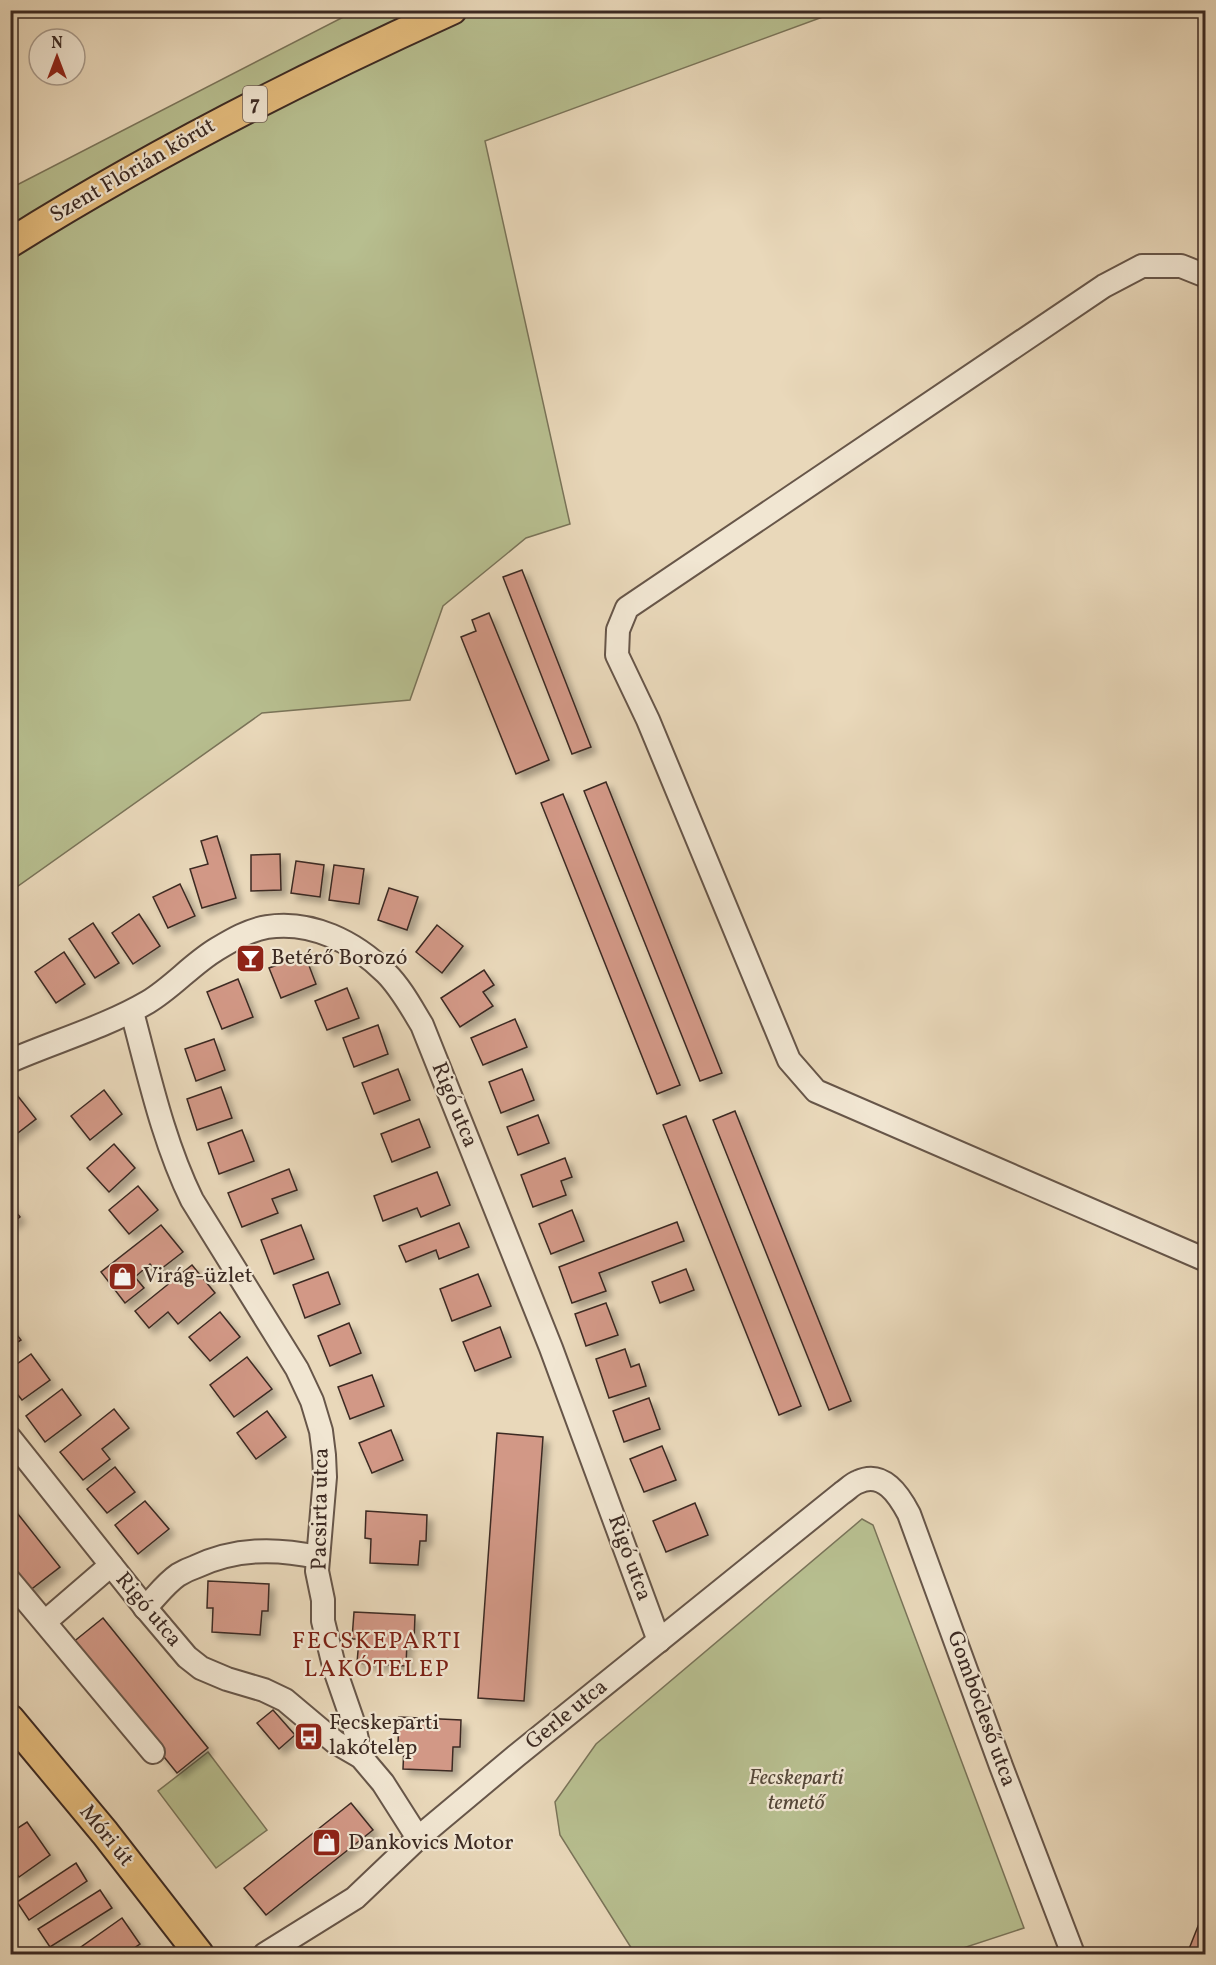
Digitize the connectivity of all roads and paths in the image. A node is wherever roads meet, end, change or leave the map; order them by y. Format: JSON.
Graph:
{"nodes":[{"id":1,"x":452,"y":10,"type":"edge"},
{"id":2,"x":10,"y":243,"type":"edge"},
{"id":3,"x":1206,"y":276,"type":"edge"},
{"id":4,"x":132,"y":1011,"type":"junction"},
{"id":5,"x":10,"y":1061,"type":"edge"},
{"id":6,"x":1206,"y":1260,"type":"edge"},
{"id":7,"x":10,"y":1438,"type":"edge"},
{"id":8,"x":872,"y":1479,"type":"joint"},
{"id":9,"x":318,"y":1557,"type":"junction"},
{"id":10,"x":111,"y":1565,"type":"junction"},
{"id":11,"x":10,"y":1581,"type":"edge"},
{"id":12,"x":145,"y":1608,"type":"junction"},
{"id":13,"x":46,"y":1621,"type":"junction"},
{"id":14,"x":659,"y":1641,"type":"junction"},
{"id":15,"x":10,"y":1719,"type":"edge"},
{"id":16,"x":153,"y":1752,"type":"dead end"},
{"id":17,"x":361,"y":1757,"type":"junction"},
{"id":18,"x":418,"y":1838,"type":"junction"},
{"id":19,"x":199,"y":1954,"type":"edge"},
{"id":20,"x":265,"y":1954,"type":"edge"},
{"id":21,"x":1073,"y":1954,"type":"edge"}],
"edges":[{"from":1,"to":2,"type":"main road","name":"Szent Flórián körút","number":"7"},
{"from":3,"to":6,"type":"street"},
{"from":4,"to":5,"type":"street","name":"Rigó utca"},
{"from":4,"to":9,"type":"street","name":"Pacsirta utca"},
{"from":4,"to":14,"type":"street","name":"Rigó utca"},
{"from":7,"to":10,"type":"street","name":"Rigó utca"},
{"from":8,"to":14,"type":"street","name":"Gerle utca"},
{"from":8,"to":21,"type":"street","name":"Gombócleső utca"},
{"from":9,"to":12,"type":"street"},
{"from":9,"to":17,"type":"street","name":"Pacsirta utca"},
{"from":10,"to":12,"type":"street","name":"Rigó utca"},
{"from":10,"to":13,"type":"street"},
{"from":11,"to":13,"type":"street"},
{"from":12,"to":17,"type":"street","name":"Rigó utca"},
{"from":13,"to":16,"type":"street"},
{"from":14,"to":18,"type":"street","name":"Gerle utca"},
{"from":15,"to":19,"type":"main road","name":"Móri út"},
{"from":17,"to":18,"type":"street","name":"Rigó utca"},
{"from":18,"to":20,"type":"street","name":"Gerle utca"}]}
